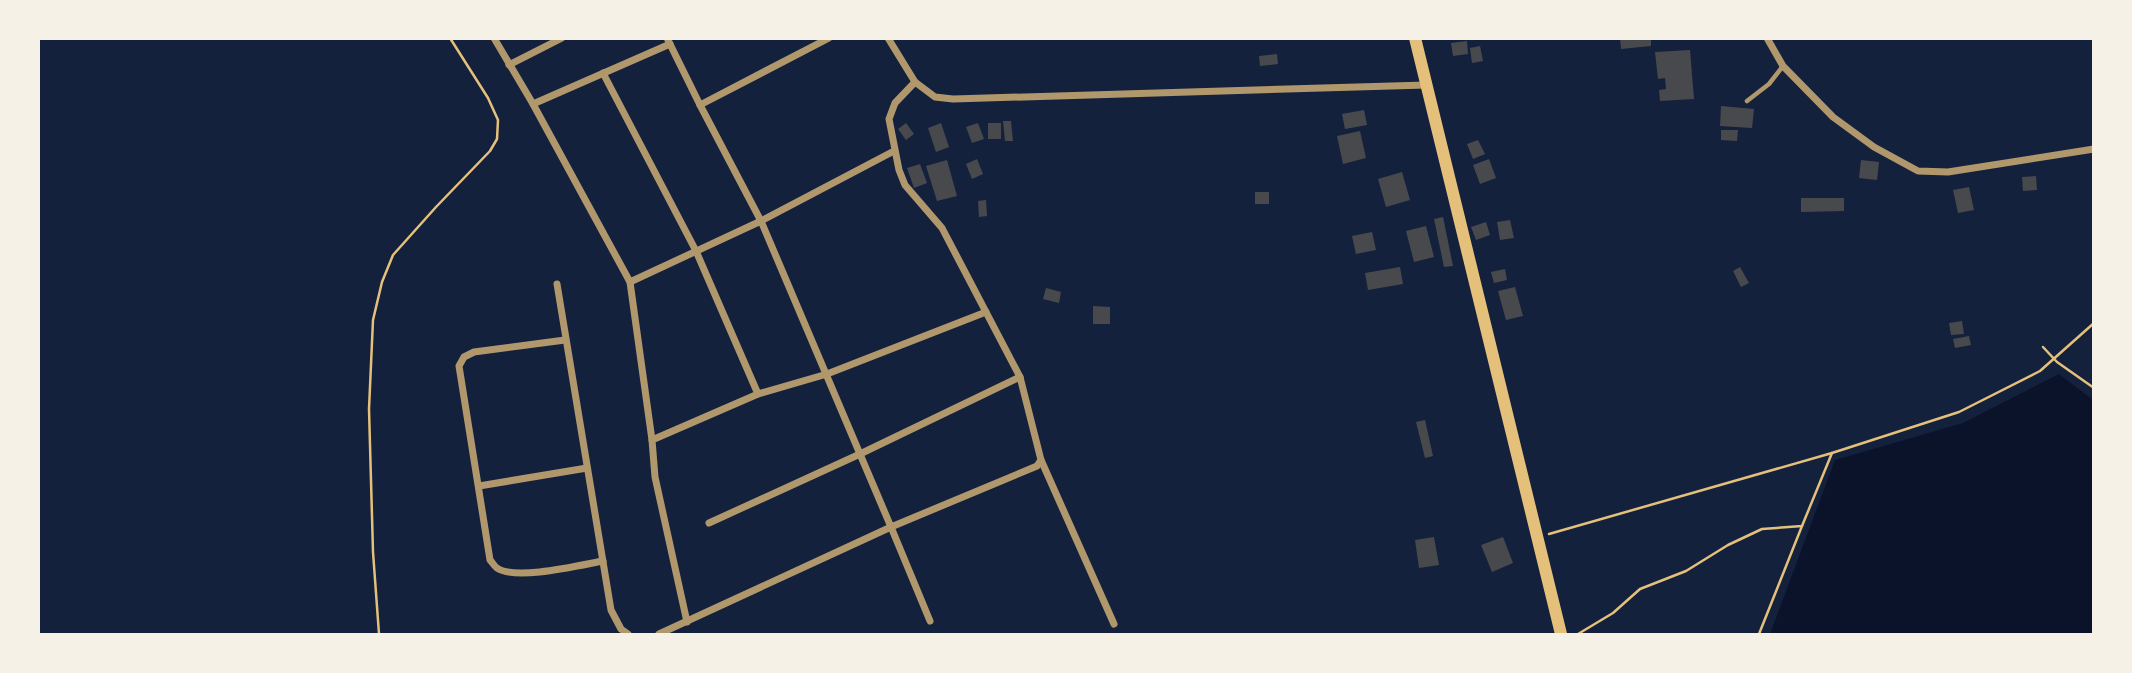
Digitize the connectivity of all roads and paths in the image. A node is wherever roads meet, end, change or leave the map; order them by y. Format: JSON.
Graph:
{"nodes":[{"id":1,"x":450,"y":38,"type":"edge"},
{"id":2,"x":494,"y":38,"type":"edge"},
{"id":3,"x":562,"y":38,"type":"edge"},
{"id":4,"x":829,"y":38,"type":"edge"},
{"id":5,"x":888,"y":38,"type":"edge"},
{"id":6,"x":1415,"y":38,"type":"edge"},
{"id":7,"x":1767,"y":38,"type":"edge"},
{"id":8,"x":669,"y":41,"type":"edge"},
{"id":9,"x":509,"y":65,"type":"junction"},
{"id":10,"x":1783,"y":66,"type":"junction"},
{"id":11,"x":603,"y":74,"type":"junction"},
{"id":12,"x":915,"y":82,"type":"junction"},
{"id":13,"x":1426,"y":85,"type":"junction"},
{"id":14,"x":1747,"y":102,"type":"dead end"},
{"id":15,"x":533,"y":104,"type":"junction"},
{"id":16,"x":700,"y":106,"type":"junction"},
{"id":17,"x":2094,"y":149,"type":"edge"},
{"id":18,"x":894,"y":151,"type":"junction"},
{"id":19,"x":761,"y":221,"type":"junction"},
{"id":20,"x":696,"y":251,"type":"junction"},
{"id":21,"x":630,"y":282,"type":"junction"},
{"id":22,"x":557,"y":284,"type":"dead end"},
{"id":23,"x":986,"y":312,"type":"junction"},
{"id":24,"x":2094,"y":323,"type":"edge"},
{"id":25,"x":565,"y":340,"type":"junction"},
{"id":26,"x":2043,"y":348,"type":"dead end"},
{"id":27,"x":2054,"y":359,"type":"junction"},
{"id":28,"x":827,"y":374,"type":"junction"},
{"id":29,"x":1020,"y":377,"type":"junction"},
{"id":30,"x":2094,"y":388,"type":"edge"},
{"id":31,"x":758,"y":394,"type":"junction"},
{"id":32,"x":652,"y":440,"type":"junction"},
{"id":33,"x":1832,"y":453,"type":"junction"},
{"id":34,"x":860,"y":454,"type":"junction"},
{"id":35,"x":1041,"y":460,"type":"junction"},
{"id":36,"x":587,"y":468,"type":"junction"},
{"id":37,"x":479,"y":486,"type":"junction"},
{"id":38,"x":709,"y":523,"type":"dead end"},
{"id":39,"x":1802,"y":526,"type":"junction"},
{"id":40,"x":891,"y":527,"type":"junction"},
{"id":41,"x":1536,"y":537,"type":"junction"},
{"id":42,"x":603,"y":561,"type":"junction"},
{"id":43,"x":930,"y":621,"type":"dead end"},
{"id":44,"x":687,"y":622,"type":"junction"},
{"id":45,"x":1115,"y":624,"type":"dead end"},
{"id":46,"x":379,"y":635,"type":"edge"},
{"id":47,"x":628,"y":635,"type":"edge"},
{"id":48,"x":659,"y":635,"type":"edge"},
{"id":49,"x":1561,"y":635,"type":"edge"},
{"id":50,"x":1578,"y":635,"type":"edge"},
{"id":51,"x":1759,"y":635,"type":"edge"}],
"edges":[{"from":1,"to":46,"type":"path"},
{"from":2,"to":9,"type":"street"},
{"from":3,"to":9,"type":"street"},
{"from":4,"to":16,"type":"street"},
{"from":5,"to":12,"type":"street"},
{"from":6,"to":13,"type":"main road"},
{"from":7,"to":10,"type":"street"},
{"from":8,"to":11,"type":"street"},
{"from":8,"to":16,"type":"street"},
{"from":9,"to":15,"type":"street"},
{"from":10,"to":14,"type":"lane"},
{"from":10,"to":17,"type":"street"},
{"from":11,"to":15,"type":"street"},
{"from":11,"to":20,"type":"street"},
{"from":12,"to":13,"type":"street"},
{"from":12,"to":18,"type":"street"},
{"from":13,"to":41,"type":"main road"},
{"from":15,"to":21,"type":"street"},
{"from":16,"to":19,"type":"street"},
{"from":18,"to":19,"type":"street"},
{"from":18,"to":23,"type":"street"},
{"from":19,"to":20,"type":"street"},
{"from":19,"to":28,"type":"street"},
{"from":20,"to":21,"type":"street"},
{"from":20,"to":31,"type":"street"},
{"from":21,"to":32,"type":"street"},
{"from":22,"to":25,"type":"street"},
{"from":23,"to":28,"type":"street"},
{"from":23,"to":29,"type":"street"},
{"from":24,"to":27,"type":"path"},
{"from":25,"to":36,"type":"street"},
{"from":25,"to":37,"type":"street"},
{"from":26,"to":27,"type":"path"},
{"from":27,"to":30,"type":"path"},
{"from":27,"to":33,"type":"path"},
{"from":28,"to":31,"type":"street"},
{"from":28,"to":34,"type":"street"},
{"from":29,"to":34,"type":"street"},
{"from":29,"to":35,"type":"street"},
{"from":31,"to":32,"type":"street"},
{"from":32,"to":44,"type":"street"},
{"from":33,"to":39,"type":"path"},
{"from":33,"to":41,"type":"path"},
{"from":34,"to":38,"type":"street"},
{"from":34,"to":40,"type":"street"},
{"from":35,"to":40,"type":"street"},
{"from":35,"to":45,"type":"street"},
{"from":36,"to":37,"type":"street"},
{"from":36,"to":42,"type":"street"},
{"from":37,"to":42,"type":"street"},
{"from":39,"to":50,"type":"path"},
{"from":39,"to":51,"type":"path"},
{"from":40,"to":43,"type":"street"},
{"from":40,"to":44,"type":"street"},
{"from":41,"to":49,"type":"main road"},
{"from":42,"to":47,"type":"street"},
{"from":44,"to":48,"type":"street"}]}
